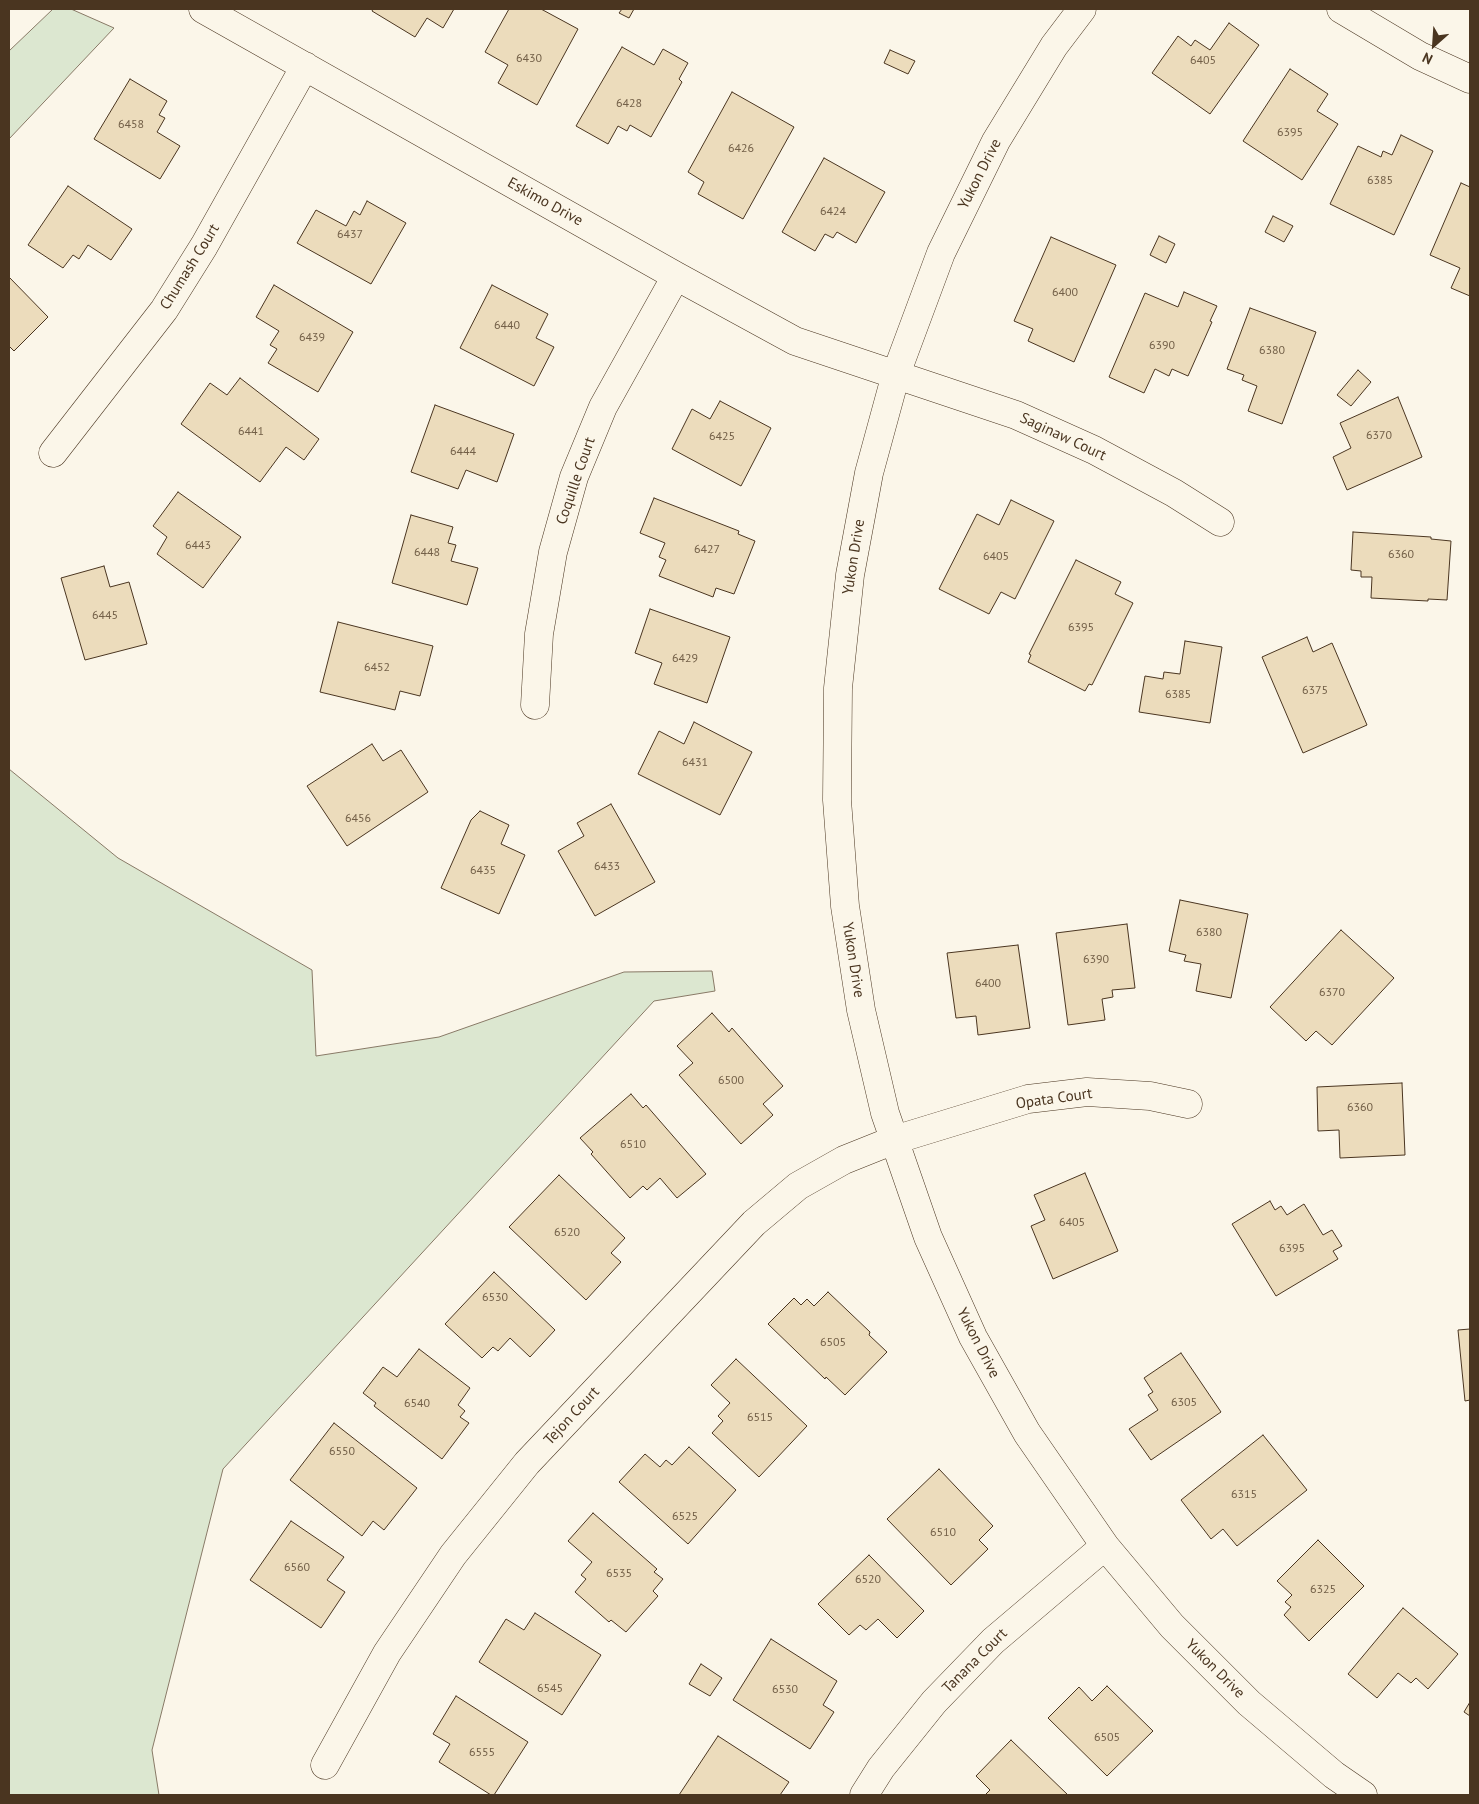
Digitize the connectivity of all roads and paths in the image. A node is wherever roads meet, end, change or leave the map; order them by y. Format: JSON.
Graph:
{"nodes":[{"id":1,"x":203,"y":9,"type":"edge"},
{"id":2,"x":1082,"y":9,"type":"edge"},
{"id":3,"x":1341,"y":9,"type":"edge"},
{"id":4,"x":305,"y":66,"type":"junction"},
{"id":5,"x":1470,"y":80,"type":"edge"},
{"id":6,"x":676,"y":276,"type":"junction"},
{"id":7,"x":896,"y":374,"type":"junction"},
{"id":8,"x":54,"y":454,"type":"dead end"},
{"id":9,"x":1220,"y":522,"type":"dead end"},
{"id":10,"x":535,"y":705,"type":"dead end"},
{"id":11,"x":1188,"y":1104,"type":"dead end"},
{"id":12,"x":894,"y":1140,"type":"junction"},
{"id":13,"x":1105,"y":1546,"type":"junction"},
{"id":14,"x":325,"y":1765,"type":"dead end"},
{"id":15,"x":864,"y":1795,"type":"edge"},
{"id":16,"x":1363,"y":1795,"type":"edge"}],
"edges":[{"from":1,"to":4,"type":"street","name":"Eskimo Drive"},
{"from":2,"to":7,"type":"street","name":"Yukon Drive"},
{"from":3,"to":5,"type":"street"},
{"from":4,"to":6,"type":"street","name":"Eskimo Drive"},
{"from":4,"to":8,"type":"street","name":"Chumash Court"},
{"from":6,"to":7,"type":"street","name":"Eskimo Drive"},
{"from":6,"to":10,"type":"street","name":"Coquille Court"},
{"from":7,"to":9,"type":"street","name":"Saginaw Court"},
{"from":7,"to":12,"type":"street","name":"Yukon Drive"},
{"from":11,"to":12,"type":"street","name":"Opata Court"},
{"from":12,"to":13,"type":"street","name":"Yukon Drive"},
{"from":12,"to":14,"type":"street","name":"Tejon Court"},
{"from":13,"to":15,"type":"street","name":"Tanana Court"},
{"from":13,"to":16,"type":"street","name":"Yukon Drive"}]}
